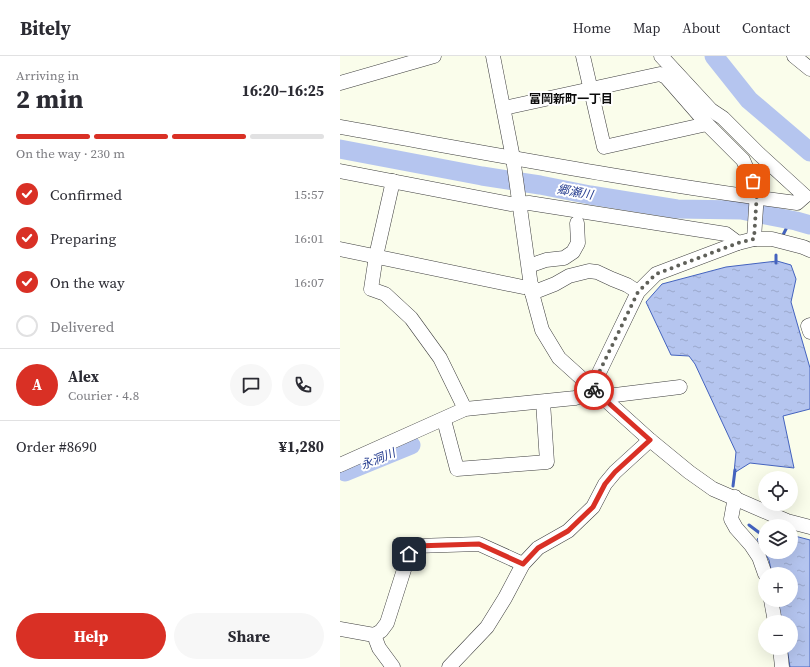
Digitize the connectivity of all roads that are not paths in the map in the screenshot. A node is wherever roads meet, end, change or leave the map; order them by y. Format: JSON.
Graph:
{"nodes":[{"id":1,"x":434,"y":56,"type":"edge"},
{"id":2,"x":493,"y":56,"type":"edge"},
{"id":3,"x":583,"y":56,"type":"edge"},
{"id":4,"x":661,"y":56,"type":"edge"},
{"id":5,"x":794,"y":56,"type":"edge"},
{"id":6,"x":810,"y":69,"type":"edge"},
{"id":7,"x":340,"y":82,"type":"edge"},
{"id":8,"x":591,"y":89,"type":"junction"},
{"id":9,"x":504,"y":108,"type":"junction"},
{"id":10,"x":707,"y":124,"type":"junction"},
{"id":11,"x":340,"y":127,"type":"edge"},
{"id":12,"x":513,"y":158,"type":"junction"},
{"id":13,"x":340,"y":171,"type":"edge"},
{"id":14,"x":393,"y":181,"type":"junction"},
{"id":15,"x":757,"y":198,"type":"junction"},
{"id":16,"x":519,"y":204,"type":"junction"},
{"id":17,"x":577,"y":223,"type":"dead end"},
{"id":18,"x":754,"y":236,"type":"junction"},
{"id":19,"x":738,"y":243,"type":"junction"},
{"id":20,"x":340,"y":249,"type":"edge"},
{"id":21,"x":810,"y":250,"type":"edge"},
{"id":22,"x":376,"y":256,"type":"junction"},
{"id":23,"x":529,"y":266,"type":"junction"},
{"id":24,"x":532,"y":290,"type":"junction"},
{"id":25,"x":638,"y":292,"type":"junction"},
{"id":26,"x":810,"y":325,"type":"edge"},
{"id":27,"x":810,"y":332,"type":"edge"},
{"id":28,"x":592,"y":387,"type":"junction"},
{"id":29,"x":680,"y":387,"type":"dead end"},
{"id":30,"x":607,"y":401,"type":"junction"},
{"id":31,"x":543,"y":402,"type":"junction"},
{"id":32,"x":465,"y":409,"type":"junction"},
{"id":33,"x":444,"y":420,"type":"junction"},
{"id":34,"x":650,"y":440,"type":"junction"},
{"id":35,"x":340,"y":465,"type":"edge"},
{"id":36,"x":734,"y":497,"type":"junction"},
{"id":37,"x":810,"y":527,"type":"edge"},
{"id":38,"x":523,"y":564,"type":"junction"},
{"id":39,"x":763,"y":567,"type":"edge"},
{"id":40,"x":340,"y":629,"type":"edge"},
{"id":41,"x":374,"y":635,"type":"junction"},
{"id":42,"x":781,"y":655,"type":"edge"},
{"id":43,"x":393,"y":667,"type":"edge"},
{"id":44,"x":449,"y":667,"type":"edge"},
{"id":45,"x":782,"y":667,"type":"edge"}],
"edges":[{"from":1,"to":7,"type":"street"},
{"from":2,"to":9,"type":"street"},
{"from":3,"to":8,"type":"street"},
{"from":4,"to":15,"type":"street"},
{"from":5,"to":6,"type":"street"},
{"from":8,"to":9,"type":"street"},
{"from":8,"to":10,"type":"street"},
{"from":8,"to":10,"type":"street"},
{"from":9,"to":12,"type":"street"},
{"from":10,"to":15,"type":"street"},
{"from":11,"to":12,"type":"street"},
{"from":12,"to":15,"type":"street"},
{"from":12,"to":16,"type":"street"},
{"from":13,"to":14,"type":"street"},
{"from":14,"to":16,"type":"street"},
{"from":14,"to":22,"type":"street"},
{"from":15,"to":18,"type":"street"},
{"from":16,"to":19,"type":"street"},
{"from":16,"to":23,"type":"street"},
{"from":17,"to":23,"type":"street"},
{"from":18,"to":19,"type":"street"},
{"from":18,"to":21,"type":"street"},
{"from":19,"to":25,"type":"street"},
{"from":20,"to":22,"type":"street"},
{"from":22,"to":24,"type":"street"},
{"from":22,"to":32,"type":"street"},
{"from":23,"to":24,"type":"street"},
{"from":24,"to":25,"type":"street"},
{"from":24,"to":28,"type":"street"},
{"from":25,"to":28,"type":"street"},
{"from":26,"to":27,"type":"street"},
{"from":28,"to":30,"type":"street"},
{"from":28,"to":31,"type":"street"},
{"from":29,"to":30,"type":"street"},
{"from":30,"to":34,"type":"street"},
{"from":31,"to":32,"type":"street"},
{"from":31,"to":33,"type":"street"},
{"from":32,"to":33,"type":"street"},
{"from":33,"to":35,"type":"street"},
{"from":34,"to":36,"type":"street"},
{"from":34,"to":38,"type":"street"},
{"from":36,"to":37,"type":"street"},
{"from":36,"to":39,"type":"street"},
{"from":38,"to":41,"type":"street"},
{"from":38,"to":44,"type":"street"},
{"from":40,"to":41,"type":"street"},
{"from":41,"to":43,"type":"street"},
{"from":42,"to":45,"type":"street"}]}
